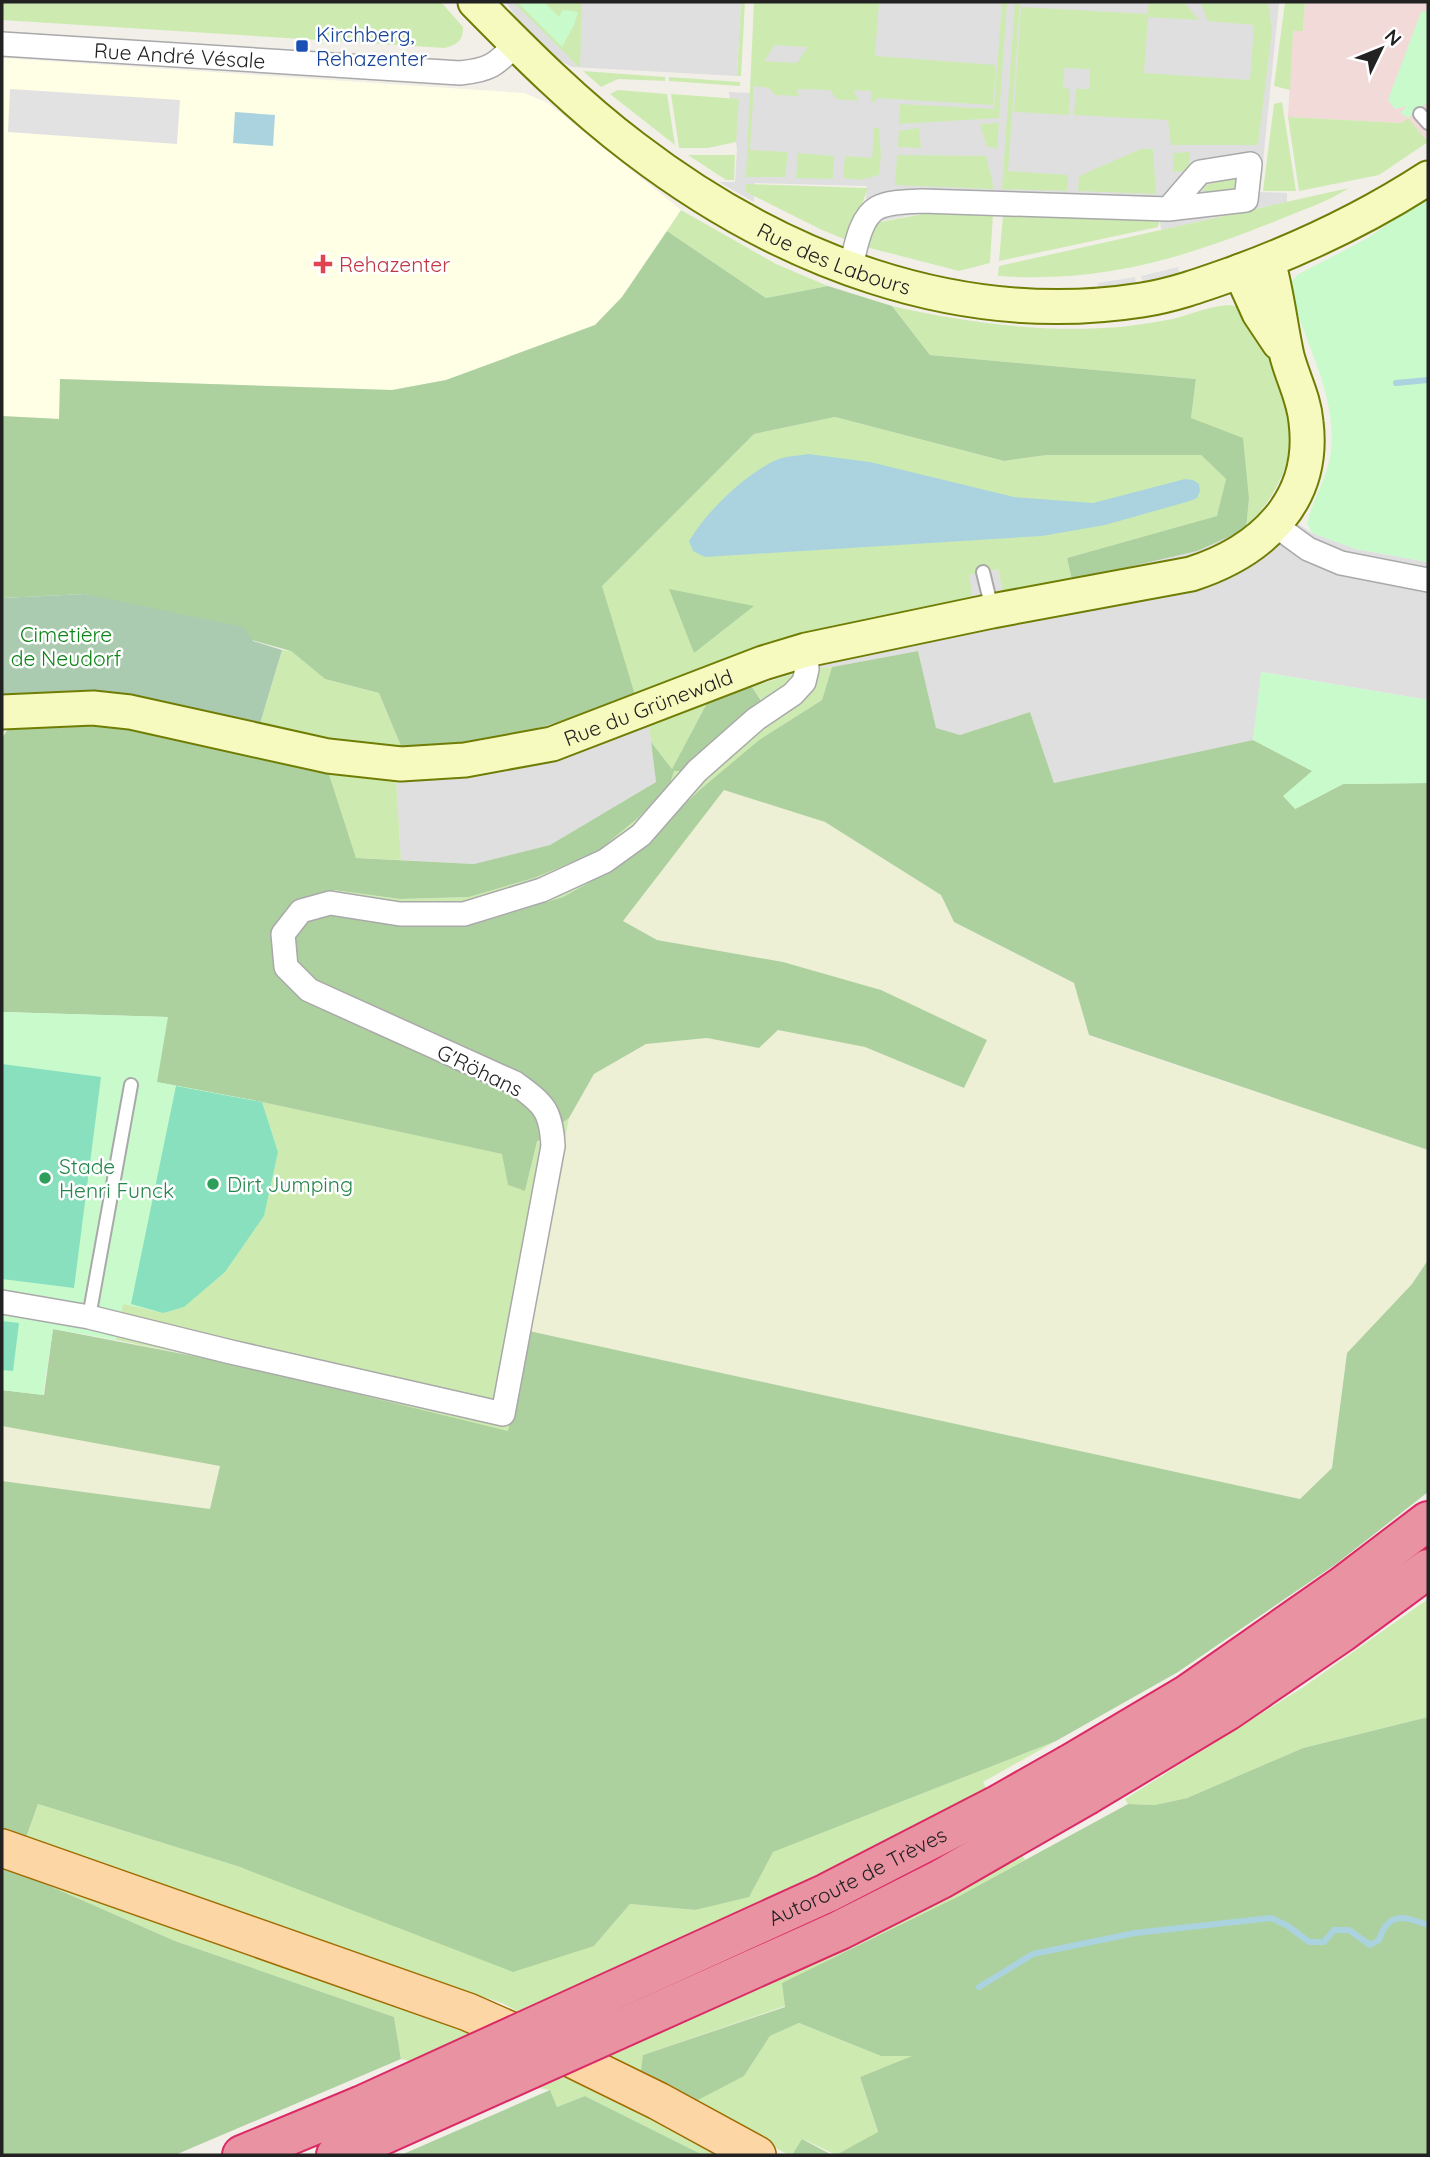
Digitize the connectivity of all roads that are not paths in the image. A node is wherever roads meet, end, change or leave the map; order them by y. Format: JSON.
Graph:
{"nodes":[{"id":1,"x":475,"y":2,"type":"edge"},
{"id":2,"x":517,"y":43,"type":"junction"},
{"id":3,"x":2,"y":44,"type":"edge"},
{"id":4,"x":1428,"y":178,"type":"edge"},
{"id":5,"x":1168,"y":209,"type":"dead end"},
{"id":6,"x":1254,"y":266,"type":"junction"},
{"id":7,"x":850,"y":270,"type":"junction"},
{"id":8,"x":1275,"y":525,"type":"junction"},
{"id":9,"x":983,"y":572,"type":"dead end"},
{"id":10,"x":1428,"y":580,"type":"edge"},
{"id":11,"x":992,"y":611,"type":"junction"},
{"id":12,"x":806,"y":650,"type":"junction"},
{"id":13,"x":2,"y":712,"type":"edge"},
{"id":14,"x":131,"y":1084,"type":"dead end"},
{"id":15,"x":2,"y":1302,"type":"edge"},
{"id":16,"x":89,"y":1317,"type":"junction"},
{"id":17,"x":1428,"y":1521,"type":"edge"},
{"id":18,"x":1428,"y":1569,"type":"edge"},
{"id":19,"x":1079,"y":1780,"type":"junction"},
{"id":20,"x":2,"y":1849,"type":"edge"},
{"id":21,"x":367,"y":2122,"type":"junction"},
{"id":22,"x":242,"y":2155,"type":"edge"},
{"id":23,"x":336,"y":2155,"type":"edge"},
{"id":24,"x":757,"y":2155,"type":"edge"}],
"edges":[{"from":1,"to":2,"type":"main road","name":"Rue des Labours"},
{"from":2,"to":3,"type":"street","name":"Rue André Vésale"},
{"from":2,"to":7,"type":"main road","name":"Rue des Labours"},
{"from":4,"to":6,"type":"main road","name":"Rue des Labours"},
{"from":5,"to":7,"type":"street"},
{"from":6,"to":7,"type":"main road","name":"Rue des Labours"},
{"from":6,"to":8,"type":"main road","name":"Rue du Grünewald"},
{"from":8,"to":10,"type":"street"},
{"from":8,"to":11,"type":"main road","name":"Rue du Grünewald"},
{"from":9,"to":11,"type":"lane"},
{"from":11,"to":12,"type":"main road","name":"Rue du Grünewald"},
{"from":12,"to":13,"type":"main road","name":"Rue du Grünewald"},
{"from":12,"to":16,"type":"street","name":"G'Röhans"},
{"from":14,"to":16,"type":"lane"},
{"from":15,"to":16,"type":"street","name":"G'Röhans"},
{"from":17,"to":19,"type":"highway","name":"Autoroute de Trèves"},
{"from":18,"to":19,"type":"highway","name":"Autoroute de Trèves"},
{"from":19,"to":21,"type":"highway","name":"Autoroute de Trèves","bridge":true},
{"from":20,"to":24,"type":"main road"},
{"from":21,"to":22,"type":"highway","name":"Autoroute de Trèves"},
{"from":21,"to":23,"type":"highway","name":"Autoroute de Trèves"}]}
